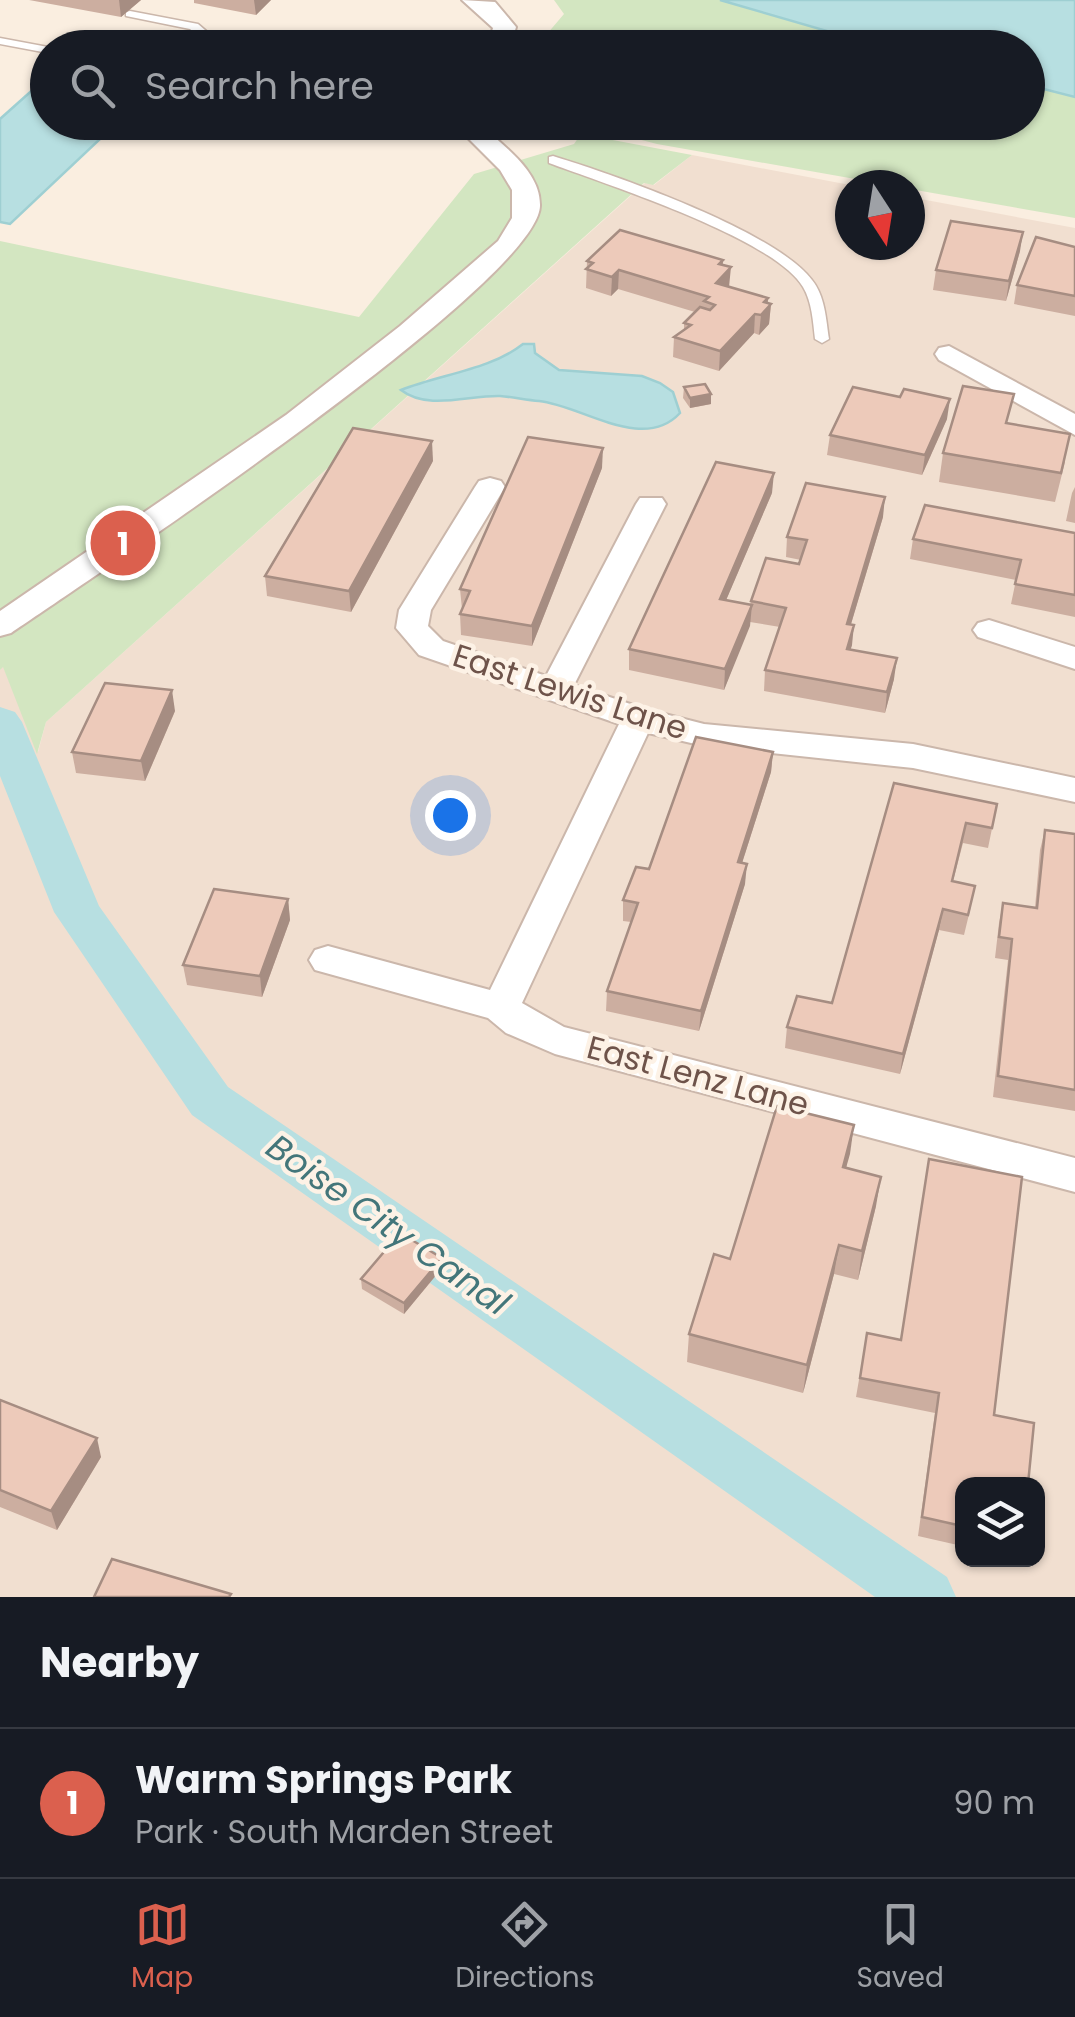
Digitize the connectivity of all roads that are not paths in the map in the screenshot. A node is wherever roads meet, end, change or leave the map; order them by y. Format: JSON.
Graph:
{"nodes":[{"id":1,"x":474,"y":0,"type":"edge"},
{"id":2,"x":130,"y":14,"type":"dead end"},
{"id":3,"x":199,"y":30,"type":"edge"},
{"id":4,"x":505,"y":30,"type":"edge"},
{"id":5,"x":0,"y":41,"type":"edge"},
{"id":6,"x":30,"y":47,"type":"edge"},
{"id":7,"x":481,"y":140,"type":"edge"},
{"id":8,"x":553,"y":160,"type":"dead end"},
{"id":9,"x":822,"y":338,"type":"dead end"},
{"id":10,"x":949,"y":354,"type":"dead end"},
{"id":11,"x":1075,"y":426,"type":"edge"},
{"id":12,"x":490,"y":487,"type":"dead end"},
{"id":13,"x":650,"y":504,"type":"dead end"},
{"id":14,"x":0,"y":626,"type":"edge"},
{"id":15,"x":988,"y":630,"type":"dead end"},
{"id":16,"x":1075,"y":658,"type":"edge"},
{"id":17,"x":555,"y":690,"type":"junction"},
{"id":18,"x":638,"y":719,"type":"junction"},
{"id":19,"x":1075,"y":790,"type":"edge"},
{"id":20,"x":328,"y":960,"type":"dead end"},
{"id":21,"x":501,"y":1007,"type":"junction"},
{"id":22,"x":1075,"y":1175,"type":"edge"}],
"edges":[{"from":1,"to":4,"type":"street"},
{"from":2,"to":3,"type":"lane"},
{"from":5,"to":6,"type":"lane"},
{"from":7,"to":14,"type":"street"},
{"from":8,"to":9,"type":"lane"},
{"from":10,"to":11,"type":"street"},
{"from":12,"to":17,"type":"street","name":"East Lewis Lane"},
{"from":13,"to":17,"type":"street"},
{"from":15,"to":16,"type":"street"},
{"from":17,"to":18,"type":"street","name":"East Lewis Lane"},
{"from":18,"to":19,"type":"street","name":"East Lewis Lane"},
{"from":18,"to":21,"type":"street"},
{"from":20,"to":21,"type":"street","name":"East Lenz Lane"},
{"from":21,"to":22,"type":"street","name":"East Lenz Lane"}]}
